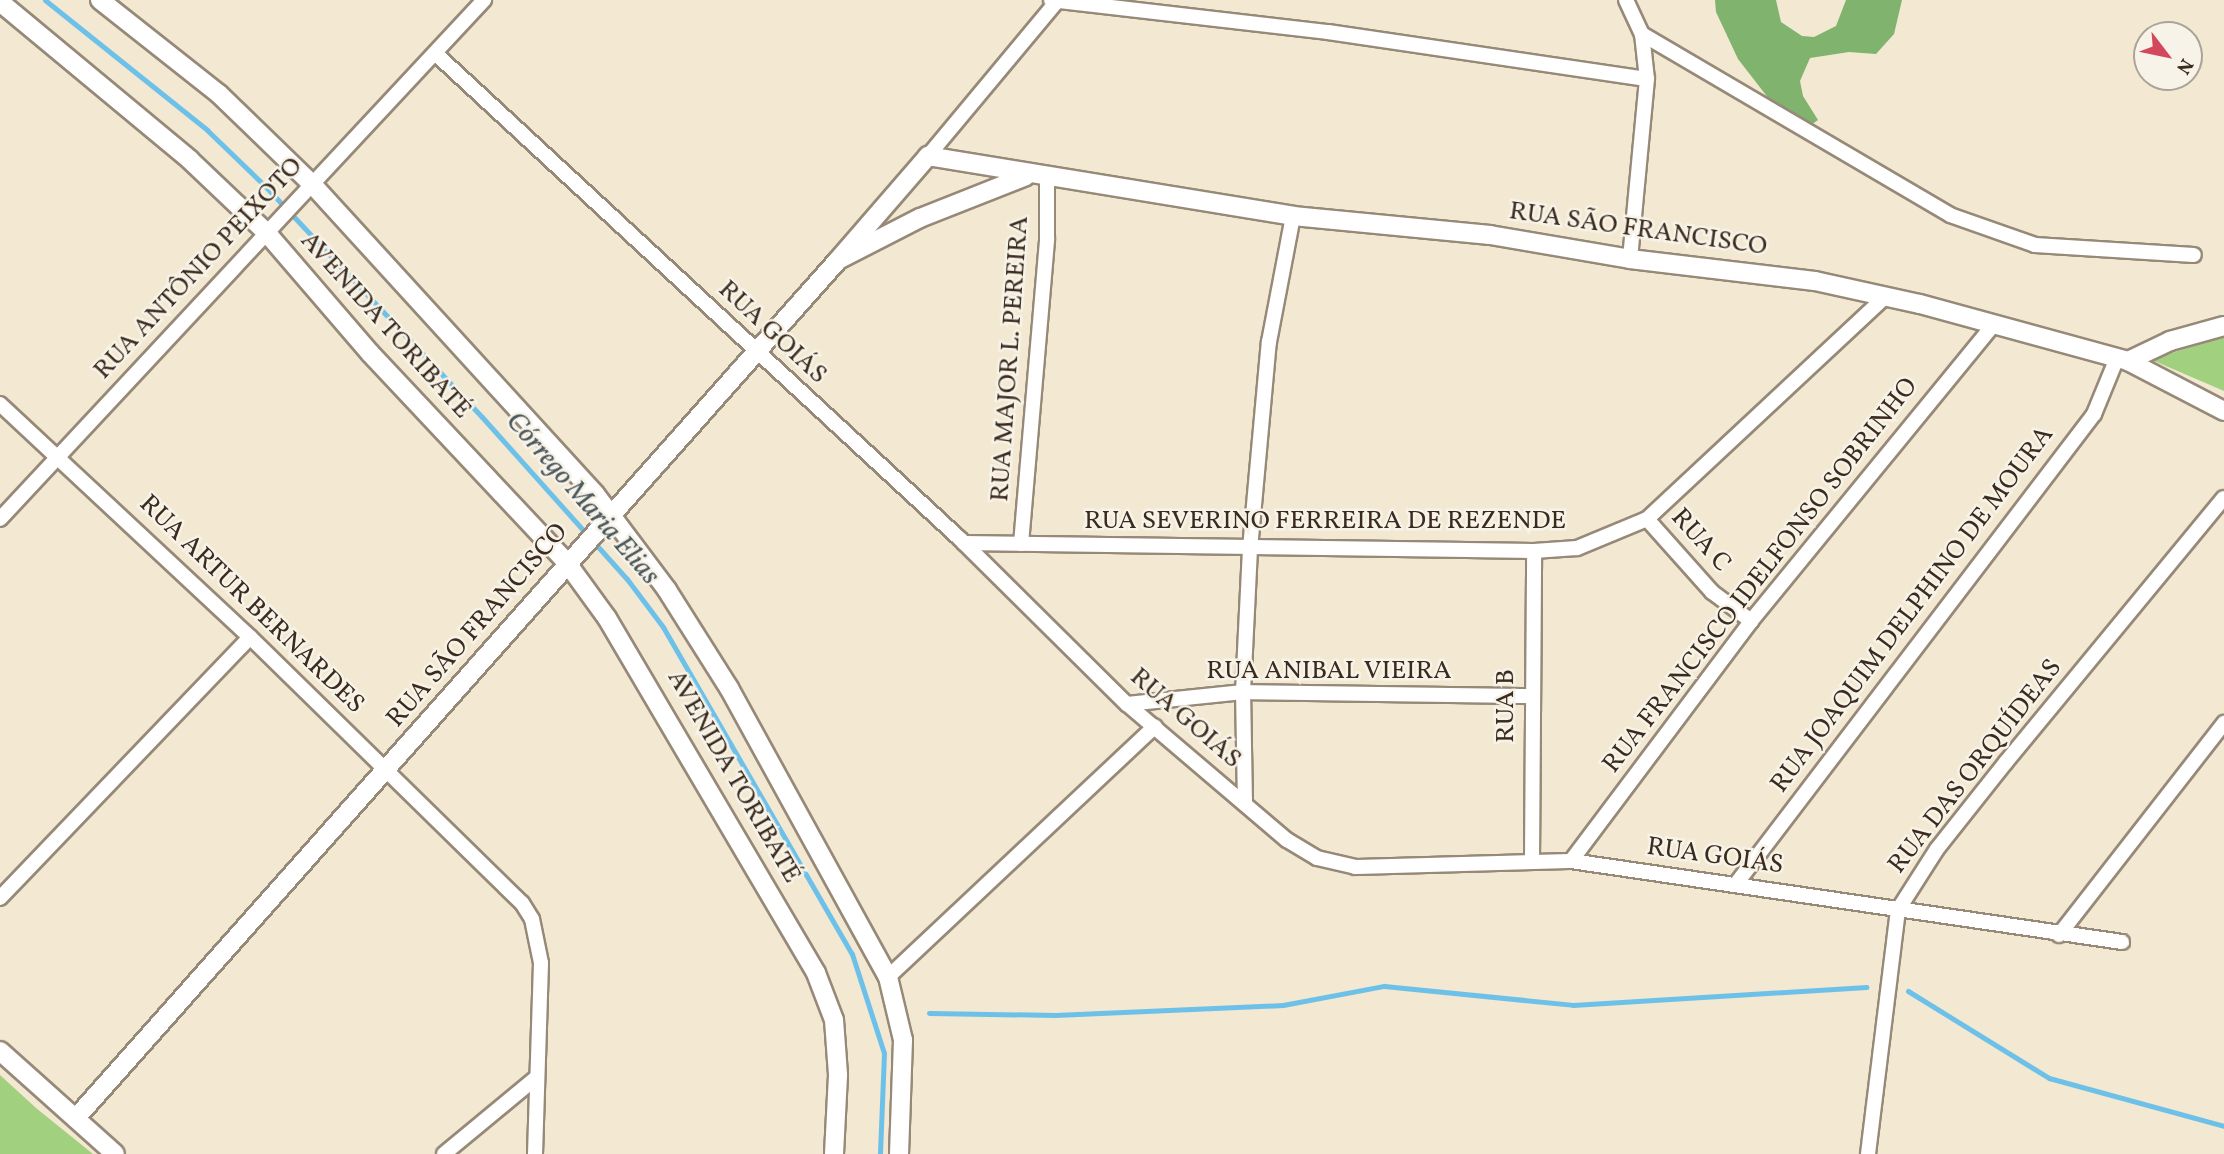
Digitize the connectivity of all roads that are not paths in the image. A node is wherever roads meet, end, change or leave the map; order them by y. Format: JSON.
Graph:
{"nodes":[{"id":1,"x":100,"y":0,"type":"edge"},
{"id":2,"x":484,"y":0,"type":"edge"},
{"id":3,"x":1056,"y":0,"type":"edge"},
{"id":4,"x":1626,"y":0,"type":"edge"},
{"id":5,"x":0,"y":2,"type":"edge"},
{"id":6,"x":1642,"y":34,"type":"junction"},
{"id":7,"x":436,"y":54,"type":"junction"},
{"id":8,"x":1647,"y":79,"type":"junction"},
{"id":9,"x":928,"y":156,"type":"junction"},
{"id":10,"x":1026,"y":176,"type":"junction"},
{"id":11,"x":1047,"y":178,"type":"junction"},
{"id":12,"x":308,"y":188,"type":"junction"},
{"id":13,"x":1293,"y":216,"type":"junction"},
{"id":14,"x":270,"y":228,"type":"junction"},
{"id":15,"x":2194,"y":254,"type":"dead end"},
{"id":16,"x":1630,"y":259,"type":"junction"},
{"id":17,"x":838,"y":260,"type":"junction"},
{"id":18,"x":1886,"y":296,"type":"junction"},
{"id":19,"x":1993,"y":325,"type":"junction"},
{"id":20,"x":2224,"y":326,"type":"edge"},
{"id":21,"x":756,"y":352,"type":"junction"},
{"id":22,"x":2123,"y":360,"type":"junction"},
{"id":23,"x":0,"y":404,"type":"edge"},
{"id":24,"x":2224,"y":411,"type":"edge"},
{"id":25,"x":57,"y":455,"type":"junction"},
{"id":26,"x":2224,"y":498,"type":"edge"},
{"id":27,"x":0,"y":519,"type":"edge"},
{"id":28,"x":607,"y":519,"type":"junction"},
{"id":29,"x":1647,"y":519,"type":"junction"},
{"id":30,"x":964,"y":543,"type":"junction"},
{"id":31,"x":1021,"y":544,"type":"junction"},
{"id":32,"x":1250,"y":549,"type":"junction"},
{"id":33,"x":1534,"y":551,"type":"junction"},
{"id":34,"x":572,"y":558,"type":"junction"},
{"id":35,"x":1751,"y":621,"type":"junction"},
{"id":36,"x":250,"y":637,"type":"junction"},
{"id":37,"x":1243,"y":692,"type":"junction"},
{"id":38,"x":1532,"y":696,"type":"junction"},
{"id":39,"x":1127,"y":704,"type":"junction"},
{"id":40,"x":2224,"y":723,"type":"edge"},
{"id":41,"x":1155,"y":726,"type":"junction"},
{"id":42,"x":387,"y":769,"type":"junction"},
{"id":43,"x":1245,"y":804,"type":"junction"},
{"id":44,"x":1532,"y":860,"type":"junction"},
{"id":45,"x":1571,"y":861,"type":"junction"},
{"id":46,"x":1736,"y":884,"type":"junction"},
{"id":47,"x":0,"y":898,"type":"edge"},
{"id":48,"x":1898,"y":910,"type":"junction"},
{"id":49,"x":2059,"y":935,"type":"junction"},
{"id":50,"x":2122,"y":942,"type":"dead end"},
{"id":51,"x":888,"y":977,"type":"junction"},
{"id":52,"x":0,"y":1051,"type":"edge"},
{"id":53,"x":536,"y":1079,"type":"junction"},
{"id":54,"x":76,"y":1118,"type":"junction"},
{"id":55,"x":115,"y":1154,"type":"edge"},
{"id":56,"x":444,"y":1154,"type":"edge"},
{"id":57,"x":535,"y":1154,"type":"edge"},
{"id":58,"x":834,"y":1154,"type":"edge"},
{"id":59,"x":900,"y":1154,"type":"edge"},
{"id":60,"x":1868,"y":1154,"type":"edge"}],
"edges":[{"from":1,"to":12,"type":"street","name":"AVENIDA TORIBATÉ"},
{"from":2,"to":7,"type":"street","name":"RUA ANTÔNIO PEIXOTO"},
{"from":3,"to":8,"type":"street"},
{"from":3,"to":9,"type":"street"},
{"from":4,"to":6,"type":"street"},
{"from":5,"to":14,"type":"street","name":"AVENIDA TORIBATÉ"},
{"from":6,"to":8,"type":"street"},
{"from":6,"to":15,"type":"street"},
{"from":7,"to":12,"type":"street","name":"RUA ANTÔNIO PEIXOTO"},
{"from":7,"to":21,"type":"street","name":"RUA GOIÁS"},
{"from":8,"to":16,"type":"street"},
{"from":9,"to":10,"type":"street","name":"RUA SÃO FRANCISCO"},
{"from":9,"to":17,"type":"street"},
{"from":10,"to":11,"type":"street","name":"RUA SÃO FRANCISCO"},
{"from":10,"to":17,"type":"street","name":"RUA SÃO FRANCISCO"},
{"from":11,"to":13,"type":"street","name":"RUA SÃO FRANCISCO"},
{"from":11,"to":31,"type":"street","name":"RUA MAJOR L. PEREIRA"},
{"from":12,"to":14,"type":"street","name":"RUA ANTÔNIO PEIXOTO"},
{"from":12,"to":28,"type":"street","name":"AVENIDA TORIBATÉ"},
{"from":13,"to":16,"type":"street","name":"RUA SÃO FRANCISCO"},
{"from":13,"to":32,"type":"street"},
{"from":14,"to":25,"type":"street","name":"RUA ANTÔNIO PEIXOTO"},
{"from":14,"to":34,"type":"street","name":"AVENIDA TORIBATÉ"},
{"from":16,"to":18,"type":"street","name":"RUA SÃO FRANCISCO"},
{"from":17,"to":21,"type":"street","name":"RUA SÃO FRANCISCO"},
{"from":18,"to":19,"type":"street","name":"RUA SÃO FRANCISCO"},
{"from":18,"to":29,"type":"street","name":"RUA SEVERINO FERREIRA DE REZENDE"},
{"from":19,"to":22,"type":"street","name":"RUA SÃO FRANCISCO"},
{"from":19,"to":35,"type":"street","name":"RUA FRANCISCO IDELFONSO SOBRINHO"},
{"from":20,"to":22,"type":"street"},
{"from":21,"to":28,"type":"street","name":"RUA SÃO FRANCISCO"},
{"from":21,"to":30,"type":"street","name":"RUA GOIÁS"},
{"from":22,"to":24,"type":"street","name":"RUA SÃO FRANCISCO"},
{"from":22,"to":46,"type":"street","name":"RUA JOAQUIM DELPHINO DE MOURA"},
{"from":23,"to":25,"type":"street","name":"RUA ARTUR BERNARDES"},
{"from":25,"to":27,"type":"street","name":"RUA ANTÔNIO PEIXOTO"},
{"from":25,"to":36,"type":"street","name":"RUA ARTUR BERNARDES"},
{"from":26,"to":48,"type":"street","name":"RUA DAS ORQUÍDEAS"},
{"from":28,"to":34,"type":"street","name":"RUA SÃO FRANCISCO"},
{"from":28,"to":51,"type":"street","name":"AVENIDA TORIBATÉ"},
{"from":29,"to":33,"type":"street","name":"RUA SEVERINO FERREIRA DE REZENDE"},
{"from":29,"to":35,"type":"street","name":"RUA C"},
{"from":30,"to":31,"type":"street","name":"RUA SEVERINO FERREIRA DE REZENDE"},
{"from":30,"to":39,"type":"street","name":"RUA GOIÁS"},
{"from":31,"to":32,"type":"street","name":"RUA SEVERINO FERREIRA DE REZENDE"},
{"from":32,"to":33,"type":"street","name":"RUA SEVERINO FERREIRA DE REZENDE"},
{"from":32,"to":37,"type":"street"},
{"from":33,"to":38,"type":"street","name":"RUA B"},
{"from":34,"to":42,"type":"street","name":"RUA SÃO FRANCISCO"},
{"from":34,"to":58,"type":"street","name":"AVENIDA TORIBATÉ"},
{"from":35,"to":45,"type":"street","name":"RUA FRANCISCO IDELFONSO SOBRINHO"},
{"from":36,"to":42,"type":"street","name":"RUA ARTUR BERNARDES"},
{"from":36,"to":47,"type":"street"},
{"from":37,"to":38,"type":"street","name":"RUA ANIBAL VIEIRA"},
{"from":37,"to":39,"type":"street","name":"RUA ANIBAL VIEIRA"},
{"from":37,"to":43,"type":"street"},
{"from":38,"to":44,"type":"street","name":"RUA B"},
{"from":39,"to":41,"type":"street","name":"RUA GOIÁS"},
{"from":40,"to":49,"type":"street"},
{"from":41,"to":43,"type":"street","name":"RUA GOIÁS"},
{"from":41,"to":51,"type":"street"},
{"from":42,"to":53,"type":"street","name":"RUA ARTUR BERNARDES"},
{"from":42,"to":54,"type":"street","name":"RUA SÃO FRANCISCO"},
{"from":43,"to":44,"type":"street","name":"RUA GOIÁS"},
{"from":44,"to":45,"type":"street","name":"RUA GOIÁS"},
{"from":45,"to":46,"type":"street","name":"RUA GOIÁS"},
{"from":46,"to":48,"type":"street","name":"RUA GOIÁS"},
{"from":48,"to":49,"type":"street","name":"RUA GOIÁS"},
{"from":48,"to":60,"type":"street","name":"RUA DAS ORQUÍDEAS"},
{"from":49,"to":50,"type":"street","name":"RUA GOIÁS"},
{"from":51,"to":59,"type":"street","name":"AVENIDA TORIBATÉ"},
{"from":52,"to":54,"type":"street"},
{"from":53,"to":56,"type":"street"},
{"from":53,"to":57,"type":"street","name":"RUA ARTUR BERNARDES"},
{"from":54,"to":55,"type":"street"}]}
